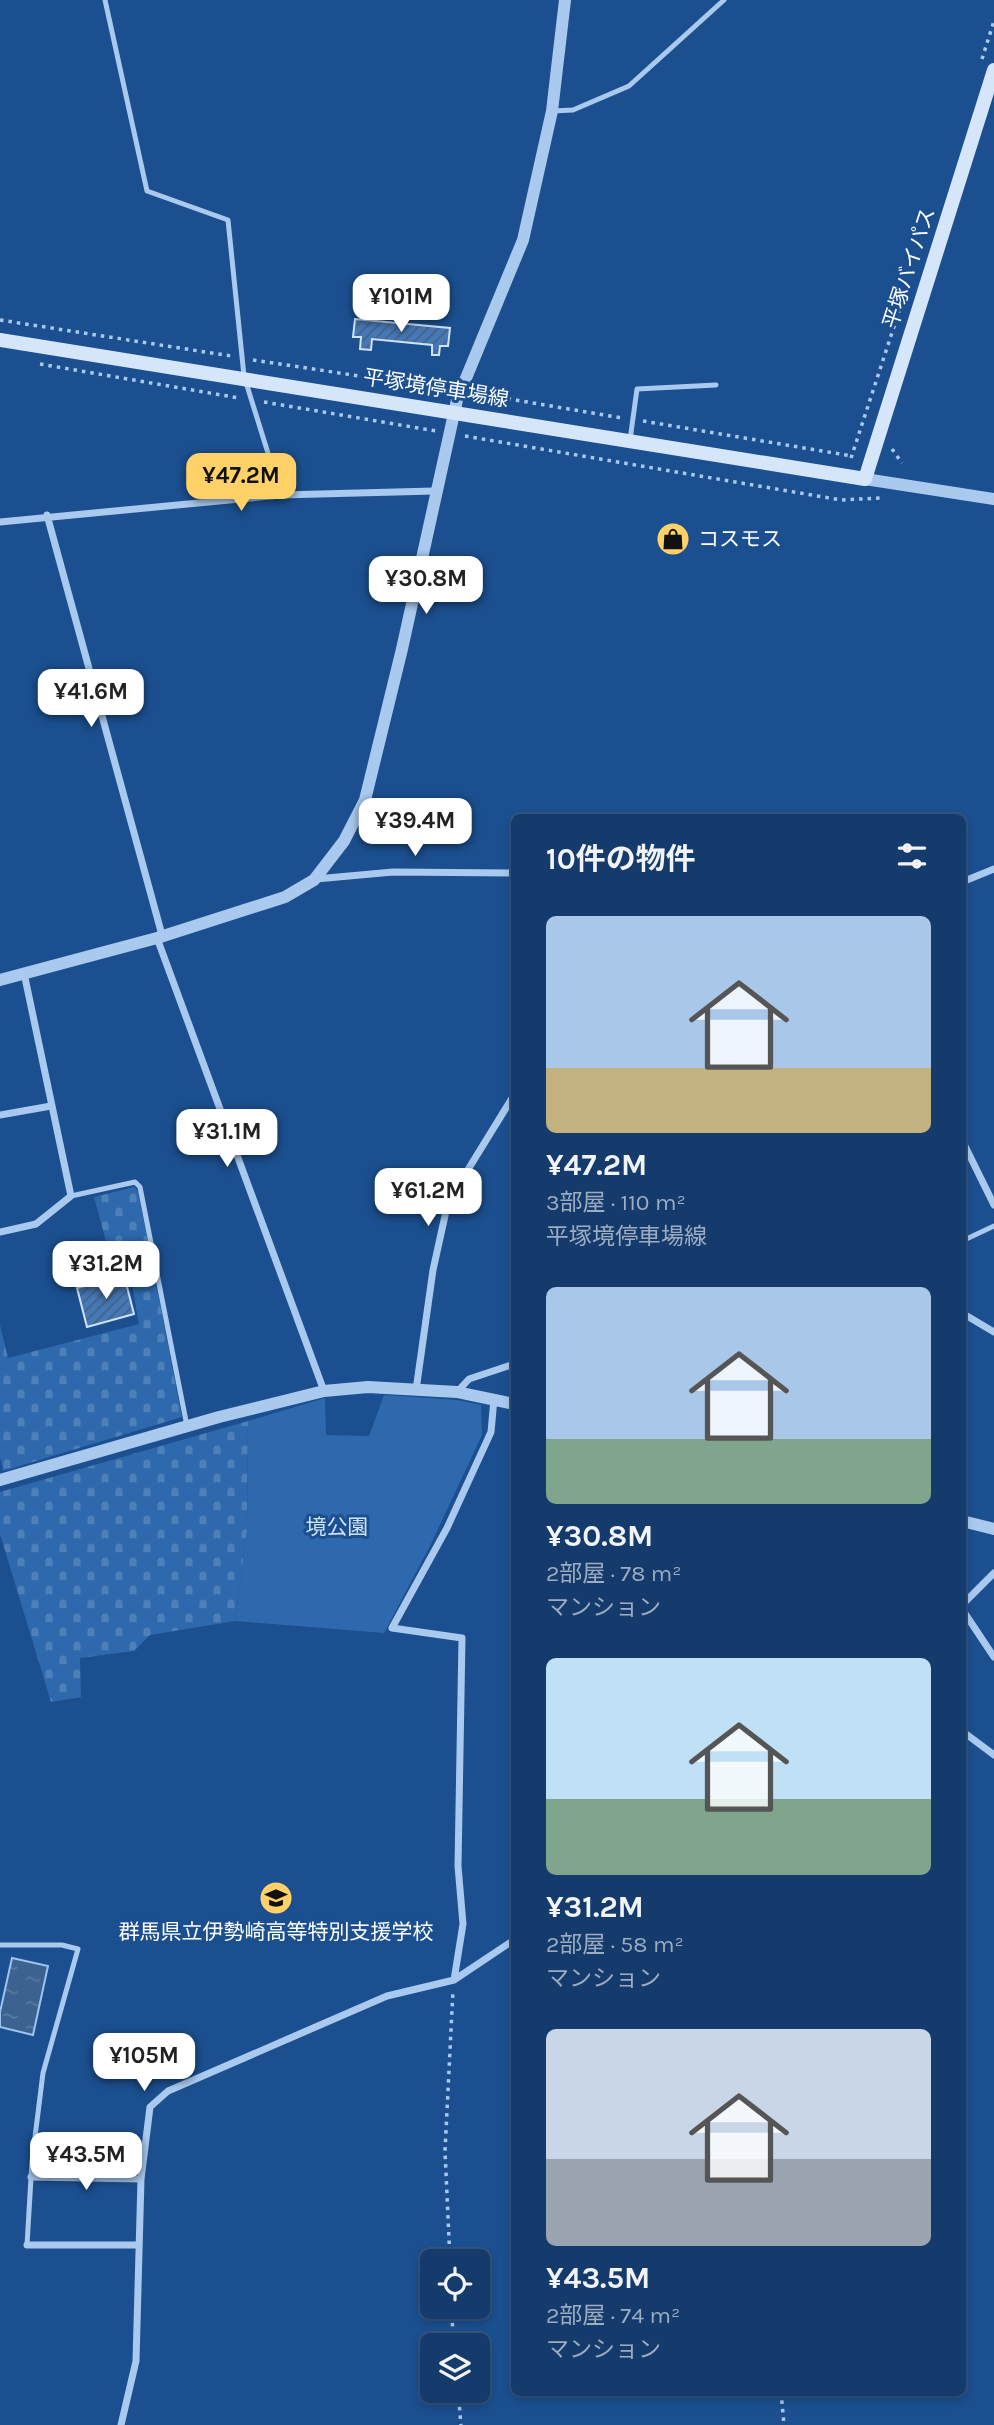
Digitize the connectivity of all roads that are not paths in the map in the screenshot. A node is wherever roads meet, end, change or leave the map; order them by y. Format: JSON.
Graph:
{"nodes":[{"id":1,"x":105,"y":0,"type":"edge"},
{"id":2,"x":565,"y":0,"type":"edge"},
{"id":3,"x":724,"y":0,"type":"edge"},
{"id":4,"x":994,"y":71,"type":"edge"},
{"id":5,"x":552,"y":111,"type":"junction"},
{"id":6,"x":0,"y":340,"type":"edge"},
{"id":7,"x":245,"y":380,"type":"junction"},
{"id":8,"x":716,"y":385,"type":"dead end"},
{"id":9,"x":454,"y":411,"type":"junction"},
{"id":10,"x":630,"y":440,"type":"junction"},
{"id":11,"x":865,"y":479,"type":"junction"},
{"id":12,"x":434,"y":491,"type":"junction"},
{"id":13,"x":281,"y":495,"type":"junction"},
{"id":14,"x":994,"y":499,"type":"edge"},
{"id":15,"x":47,"y":515,"type":"junction"},
{"id":16,"x":0,"y":522,"type":"edge"},
{"id":17,"x":994,"y":869,"type":"edge"},
{"id":18,"x":511,"y":873,"type":"edge"},
{"id":19,"x":314,"y":880,"type":"junction"},
{"id":20,"x":966,"y":880,"type":"edge"},
{"id":21,"x":159,"y":937,"type":"junction"},
{"id":22,"x":24,"y":973,"type":"junction"},
{"id":23,"x":0,"y":980,"type":"edge"},
{"id":24,"x":511,"y":1099,"type":"edge"},
{"id":25,"x":51,"y":1106,"type":"junction"},
{"id":26,"x":0,"y":1115,"type":"edge"},
{"id":27,"x":966,"y":1148,"type":"edge"},
{"id":28,"x":71,"y":1196,"type":"junction"},
{"id":29,"x":994,"y":1205,"type":"edge"},
{"id":30,"x":994,"y":1226,"type":"edge"},
{"id":31,"x":0,"y":1233,"type":"edge"},
{"id":32,"x":966,"y":1239,"type":"edge"},
{"id":33,"x":966,"y":1314,"type":"edge"},
{"id":34,"x":994,"y":1332,"type":"edge"},
{"id":35,"x":511,"y":1365,"type":"edge"},
{"id":36,"x":416,"y":1390,"type":"junction"},
{"id":37,"x":324,"y":1391,"type":"junction"},
{"id":38,"x":457,"y":1392,"type":"junction"},
{"id":39,"x":494,"y":1399,"type":"junction"},
{"id":40,"x":511,"y":1404,"type":"edge"},
{"id":41,"x":187,"y":1426,"type":"junction"},
{"id":42,"x":0,"y":1480,"type":"edge"},
{"id":43,"x":966,"y":1522,"type":"edge"},
{"id":44,"x":994,"y":1530,"type":"edge"},
{"id":45,"x":994,"y":1573,"type":"edge"},
{"id":46,"x":966,"y":1603,"type":"edge"},
{"id":47,"x":966,"y":1613,"type":"edge"},
{"id":48,"x":994,"y":1657,"type":"edge"},
{"id":49,"x":966,"y":1734,"type":"edge"},
{"id":50,"x":994,"y":1755,"type":"edge"},
{"id":51,"x":511,"y":1942,"type":"edge"},
{"id":52,"x":0,"y":1945,"type":"edge"},
{"id":53,"x":454,"y":1980,"type":"junction"},
{"id":54,"x":31,"y":2177,"type":"junction"},
{"id":55,"x":141,"y":2179,"type":"junction"},
{"id":56,"x":27,"y":2245,"type":"joint"},
{"id":57,"x":138,"y":2245,"type":"junction"},
{"id":58,"x":121,"y":2425,"type":"edge"}],
"edges":[{"from":1,"to":7,"type":"lane"},
{"from":2,"to":5,"type":"street"},
{"from":3,"to":5,"type":"lane"},
{"from":4,"to":11,"type":"main road","name":"平塚バイパス"},
{"from":5,"to":9,"type":"street"},
{"from":6,"to":7,"type":"main road","name":"平塚境停車場線"},
{"from":7,"to":9,"type":"main road","name":"平塚境停車場線"},
{"from":7,"to":13,"type":"lane"},
{"from":8,"to":10,"type":"lane"},
{"from":9,"to":10,"type":"main road","name":"平塚境停車場線"},
{"from":9,"to":12,"type":"street"},
{"from":10,"to":11,"type":"main road","name":"平塚境停車場線"},
{"from":11,"to":14,"type":"street"},
{"from":12,"to":13,"type":"street"},
{"from":12,"to":19,"type":"street"},
{"from":13,"to":15,"type":"street"},
{"from":15,"to":16,"type":"street"},
{"from":15,"to":21,"type":"street"},
{"from":17,"to":20,"type":"street"},
{"from":18,"to":19,"type":"street"},
{"from":19,"to":21,"type":"street"},
{"from":21,"to":22,"type":"street"},
{"from":21,"to":37,"type":"street"},
{"from":22,"to":23,"type":"street"},
{"from":22,"to":25,"type":"street"},
{"from":24,"to":36,"type":"street"},
{"from":25,"to":26,"type":"street"},
{"from":25,"to":28,"type":"street"},
{"from":27,"to":29,"type":"street"},
{"from":28,"to":31,"type":"street"},
{"from":28,"to":41,"type":"lane"},
{"from":30,"to":32,"type":"lane"},
{"from":33,"to":34,"type":"street"},
{"from":35,"to":38,"type":"street"},
{"from":36,"to":37,"type":"street"},
{"from":36,"to":38,"type":"street"},
{"from":37,"to":41,"type":"street"},
{"from":38,"to":39,"type":"street"},
{"from":39,"to":40,"type":"street"},
{"from":39,"to":53,"type":"street"},
{"from":41,"to":42,"type":"street"},
{"from":43,"to":44,"type":"street"},
{"from":45,"to":46,"type":"street"},
{"from":47,"to":48,"type":"street"},
{"from":49,"to":50,"type":"street"},
{"from":51,"to":53,"type":"street"},
{"from":52,"to":54,"type":"lane"},
{"from":53,"to":55,"type":"street"},
{"from":54,"to":55,"type":"street"},
{"from":54,"to":56,"type":"lane"},
{"from":55,"to":57,"type":"street"},
{"from":56,"to":57,"type":"street"},
{"from":57,"to":58,"type":"street"}]}
